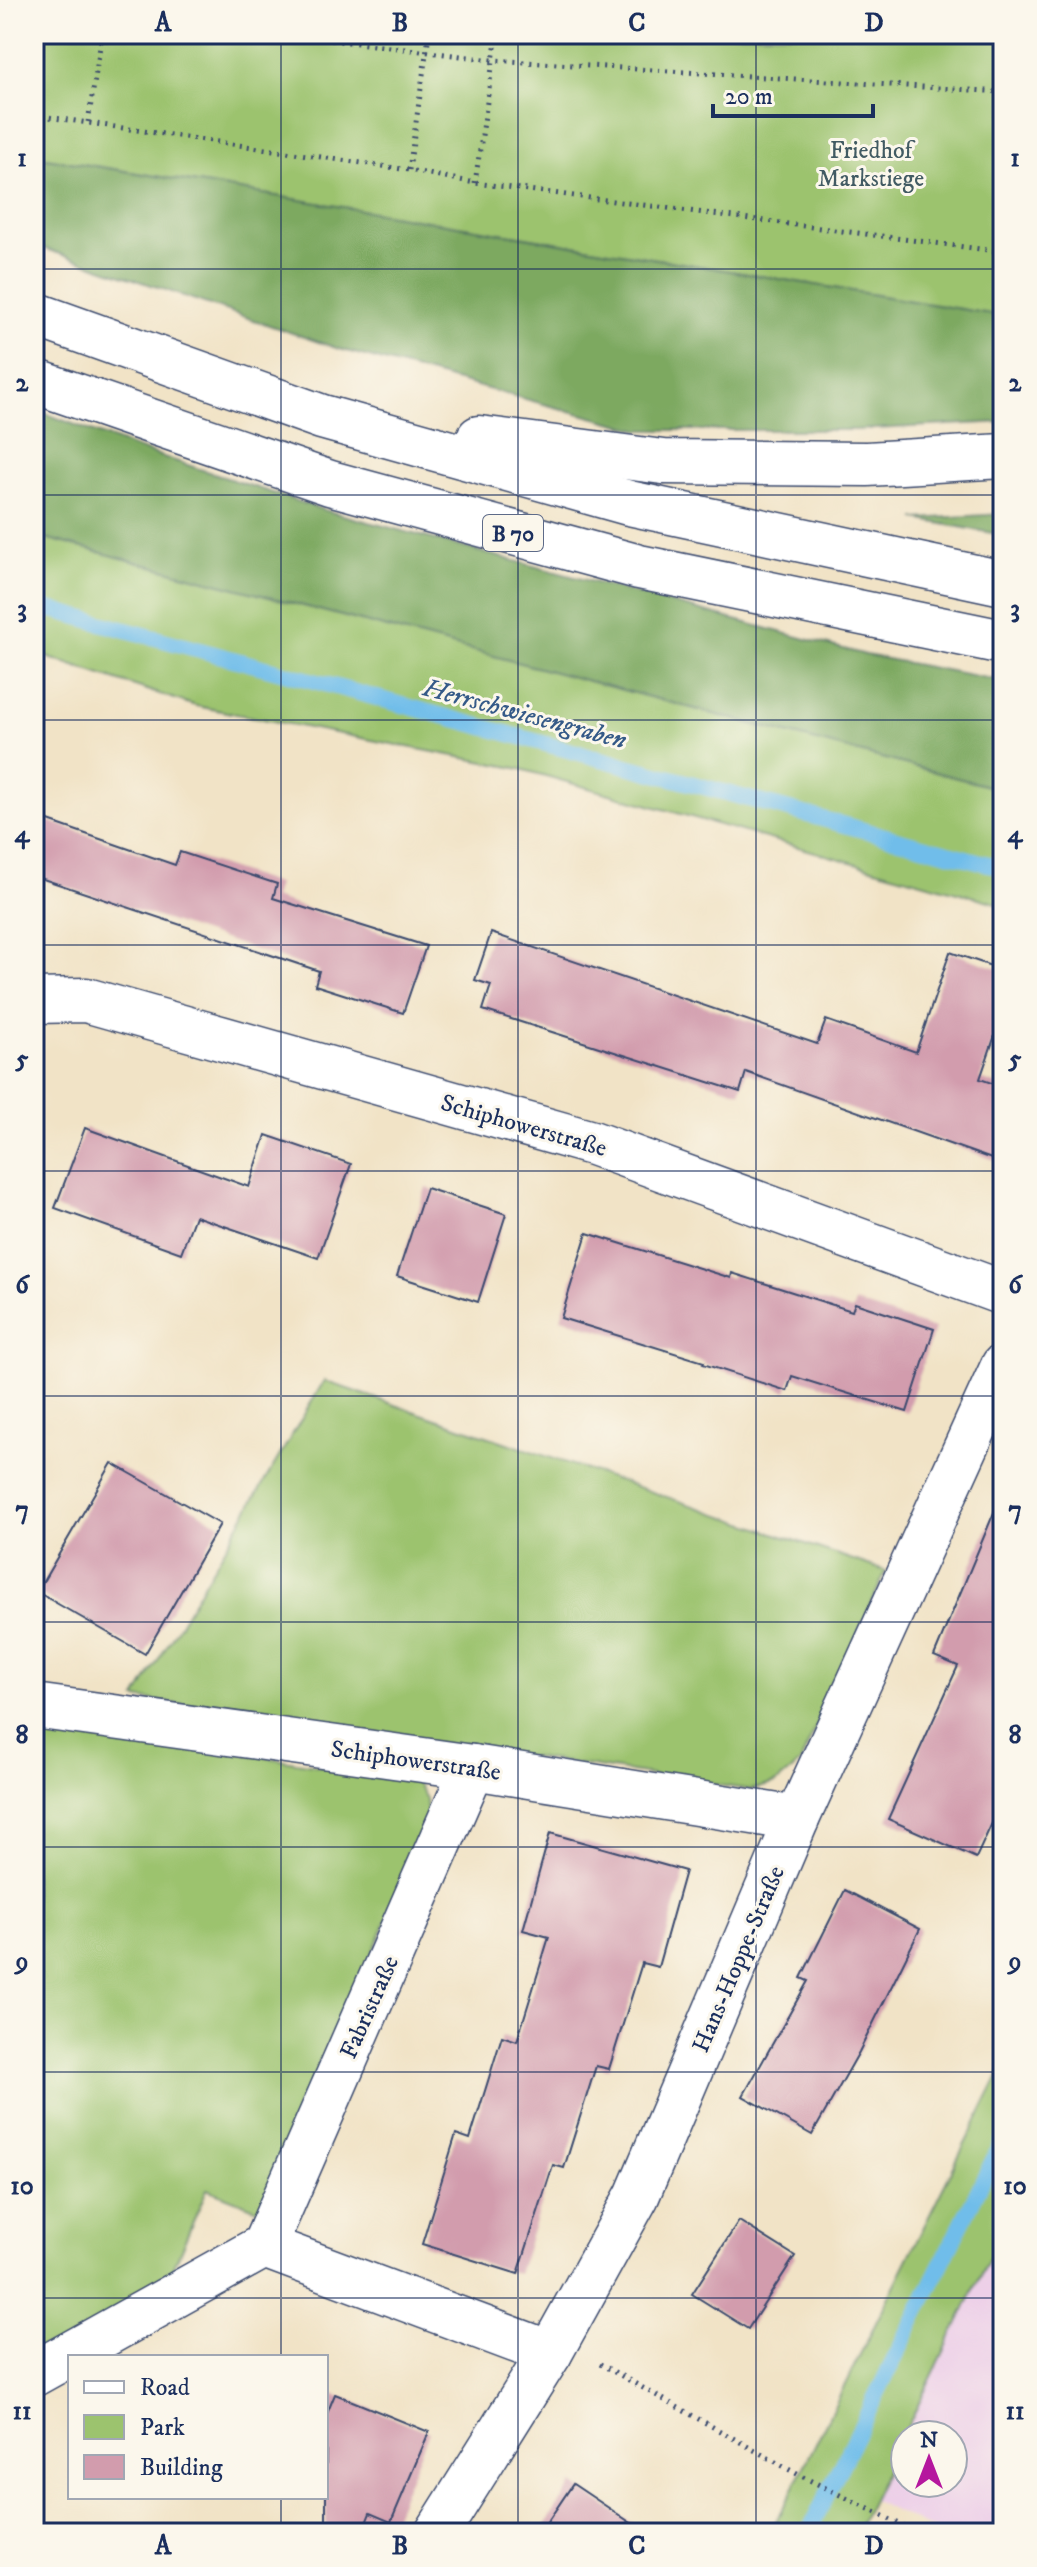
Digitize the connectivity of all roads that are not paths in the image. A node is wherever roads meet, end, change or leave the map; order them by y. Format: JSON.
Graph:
{"nodes":[{"id":1,"x":34,"y":314,"type":"edge"},
{"id":2,"x":34,"y":381,"type":"edge"},
{"id":3,"x":322,"y":417,"type":"junction"},
{"id":4,"x":1003,"y":456,"type":"edge"},
{"id":5,"x":1003,"y":583,"type":"edge"},
{"id":6,"x":1003,"y":642,"type":"edge"},
{"id":7,"x":34,"y":1001,"type":"edge"},
{"id":8,"x":1003,"y":1293,"type":"edge"},
{"id":9,"x":1003,"y":1366,"type":"edge"},
{"id":10,"x":34,"y":1706,"type":"edge"},
{"id":11,"x":473,"y":1767,"type":"junction"},
{"id":12,"x":797,"y":1819,"type":"junction"},
{"id":13,"x":264,"y":2246,"type":"junction"},
{"id":14,"x":554,"y":2347,"type":"junction"},
{"id":15,"x":68,"y":2355,"type":"edge"},
{"id":16,"x":68,"y":2355,"type":"edge"},
{"id":17,"x":34,"y":2374,"type":"edge"},
{"id":18,"x":437,"y":2533,"type":"edge"}],
"edges":[{"from":1,"to":3,"type":"main road","number":"B 70"},
{"from":2,"to":6,"type":"main road","number":"B 70"},
{"from":3,"to":4,"type":"main road"},
{"from":3,"to":5,"type":"main road","number":"B 70"},
{"from":7,"to":8,"type":"main road","name":"Schiphowerstraße"},
{"from":9,"to":12,"type":"main road","name":"Hans-Hoppe-Straße"},
{"from":10,"to":11,"type":"main road","name":"Schiphowerstraße"},
{"from":11,"to":12,"type":"main road","name":"Schiphowerstraße"},
{"from":11,"to":13,"type":"main road","name":"Fabristraße"},
{"from":12,"to":14,"type":"main road","name":"Hans-Hoppe-Straße"},
{"from":13,"to":14,"type":"main road"},
{"from":13,"to":15,"type":"main road"},
{"from":14,"to":18,"type":"main road","name":"Hans-Hoppe-Straße"},
{"from":16,"to":17,"type":"main road"}]}
